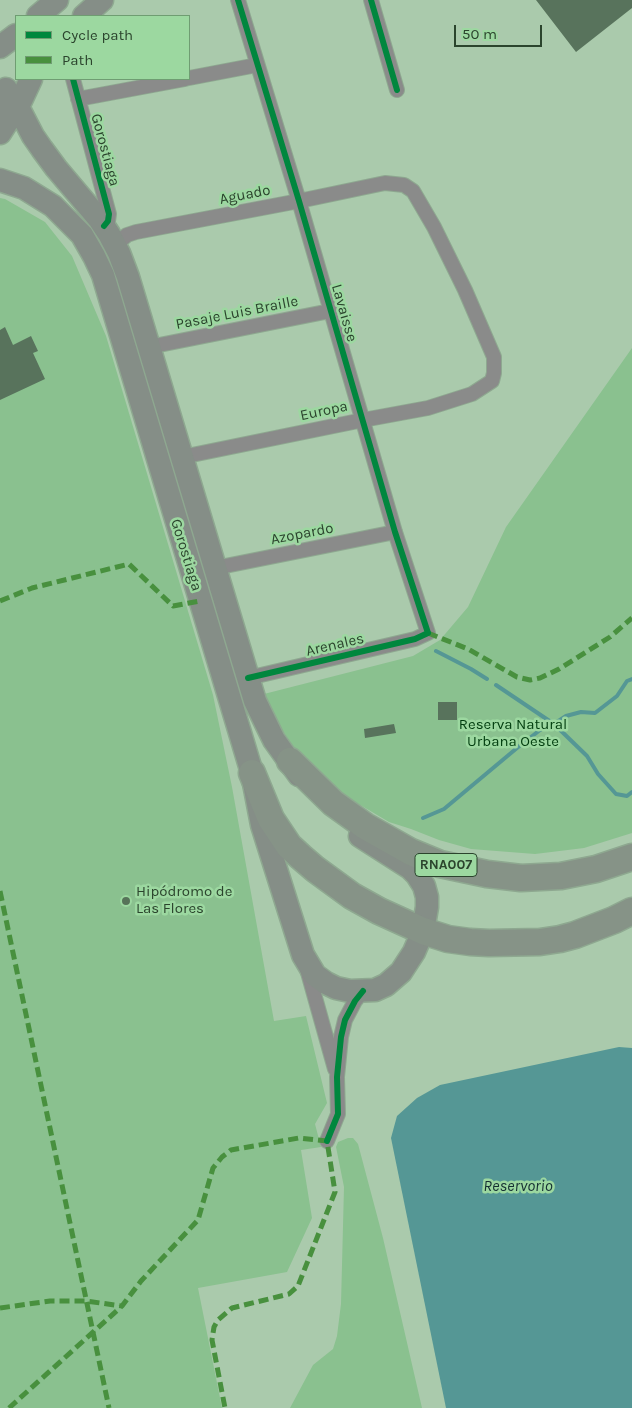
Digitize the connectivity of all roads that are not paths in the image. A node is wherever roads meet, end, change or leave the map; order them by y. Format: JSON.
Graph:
{"nodes":[{"id":1,"x":57,"y":0,"type":"edge"},
{"id":2,"x":102,"y":0,"type":"edge"},
{"id":3,"x":238,"y":0,"type":"edge"},
{"id":4,"x":370,"y":0,"type":"edge"},
{"id":5,"x":39,"y":15,"type":"edge"},
{"id":6,"x":85,"y":15,"type":"edge"},
{"id":7,"x":15,"y":36,"type":"edge"},
{"id":8,"x":0,"y":47,"type":"edge"},
{"id":9,"x":257,"y":65,"type":"junction"},
{"id":10,"x":190,"y":77,"type":"edge"},
{"id":11,"x":30,"y":80,"type":"edge"},
{"id":12,"x":73,"y":80,"type":"edge"},
{"id":13,"x":177,"y":80,"type":"edge"},
{"id":14,"x":397,"y":90,"type":"dead end"},
{"id":15,"x":78,"y":99,"type":"junction"},
{"id":16,"x":6,"y":106,"type":"edge"},
{"id":17,"x":0,"y":180,"type":"edge"},
{"id":18,"x":385,"y":183,"type":"joint"},
{"id":19,"x":299,"y":201,"type":"junction"},
{"id":20,"x":109,"y":236,"type":"junction"},
{"id":21,"x":330,"y":311,"type":"junction"},
{"id":22,"x":150,"y":347,"type":"junction"},
{"id":23,"x":363,"y":420,"type":"junction"},
{"id":24,"x":174,"y":428,"type":"junction"},
{"id":25,"x":150,"y":434,"type":"junction"},
{"id":26,"x":182,"y":457,"type":"junction"},
{"id":27,"x":395,"y":532,"type":"junction"},
{"id":28,"x":215,"y":568,"type":"junction"},
{"id":29,"x":428,"y":633,"type":"joint"},
{"id":30,"x":248,"y":678,"type":"junction"},
{"id":31,"x":290,"y":760,"type":"junction"},
{"id":32,"x":252,"y":773,"type":"junction"},
{"id":33,"x":632,"y":858,"type":"edge"},
{"id":34,"x":632,"y":911,"type":"edge"},
{"id":35,"x":423,"y":931,"type":"junction"},
{"id":36,"x":303,"y":955,"type":"junction"},
{"id":37,"x":363,"y":991,"type":"junction"},
{"id":38,"x":337,"y":1077,"type":"junction"},
{"id":39,"x":327,"y":1140,"type":"dead end"}],
"edges":[{"from":1,"to":5,"type":"main road"},
{"from":2,"to":6,"type":"main road"},
{"from":3,"to":9,"type":"street","name":"Lavaisse"},
{"from":4,"to":14,"type":"street"},
{"from":7,"to":8,"type":"main road"},
{"from":9,"to":10,"type":"street"},
{"from":9,"to":19,"type":"street","name":"Lavaisse"},
{"from":11,"to":16,"type":"main road"},
{"from":12,"to":15,"type":"street","name":"Gorostiaga"},
{"from":13,"to":15,"type":"street"},
{"from":15,"to":20,"type":"street","name":"Gorostiaga"},
{"from":16,"to":20,"type":"main road","name":"Gorostiaga"},
{"from":17,"to":25,"type":"main road","name":"Gorostiaga"},
{"from":18,"to":19,"type":"street","name":"Aguado"},
{"from":18,"to":23,"type":"street","name":"Europa"},
{"from":19,"to":20,"type":"street","name":"Aguado"},
{"from":19,"to":21,"type":"street","name":"Lavaisse"},
{"from":20,"to":22,"type":"main road","name":"Gorostiaga"},
{"from":21,"to":22,"type":"street","name":"Pasaje Luis Braille"},
{"from":21,"to":23,"type":"street","name":"Lavaisse"},
{"from":22,"to":24,"type":"main road","name":"Gorostiaga"},
{"from":23,"to":26,"type":"street","name":"Europa"},
{"from":23,"to":27,"type":"street","name":"Lavaisse"},
{"from":24,"to":25,"type":"main road"},
{"from":24,"to":26,"type":"main road","name":"Gorostiaga"},
{"from":25,"to":32,"type":"main road","name":"Gorostiaga"},
{"from":26,"to":28,"type":"main road","name":"Gorostiaga"},
{"from":27,"to":28,"type":"street","name":"Azopardo"},
{"from":27,"to":29,"type":"street","name":"Lavaisse"},
{"from":28,"to":30,"type":"main road","name":"Gorostiaga"},
{"from":29,"to":30,"type":"street","name":"Arenales"},
{"from":30,"to":31,"type":"main road","name":"Gorostiaga"},
{"from":31,"to":33,"type":"highway","number":"RNA007"},
{"from":31,"to":35,"type":"main road","name":"Gorostiaga"},
{"from":32,"to":35,"type":"highway"},
{"from":32,"to":36,"type":"main road","name":"Gorostiaga"},
{"from":34,"to":35,"type":"highway"},
{"from":35,"to":37,"type":"main road","name":"Gorostiaga"},
{"from":36,"to":37,"type":"main road","name":"Gorostiaga"},
{"from":36,"to":38,"type":"street"},
{"from":37,"to":38,"type":"street"},
{"from":38,"to":39,"type":"street"}]}
